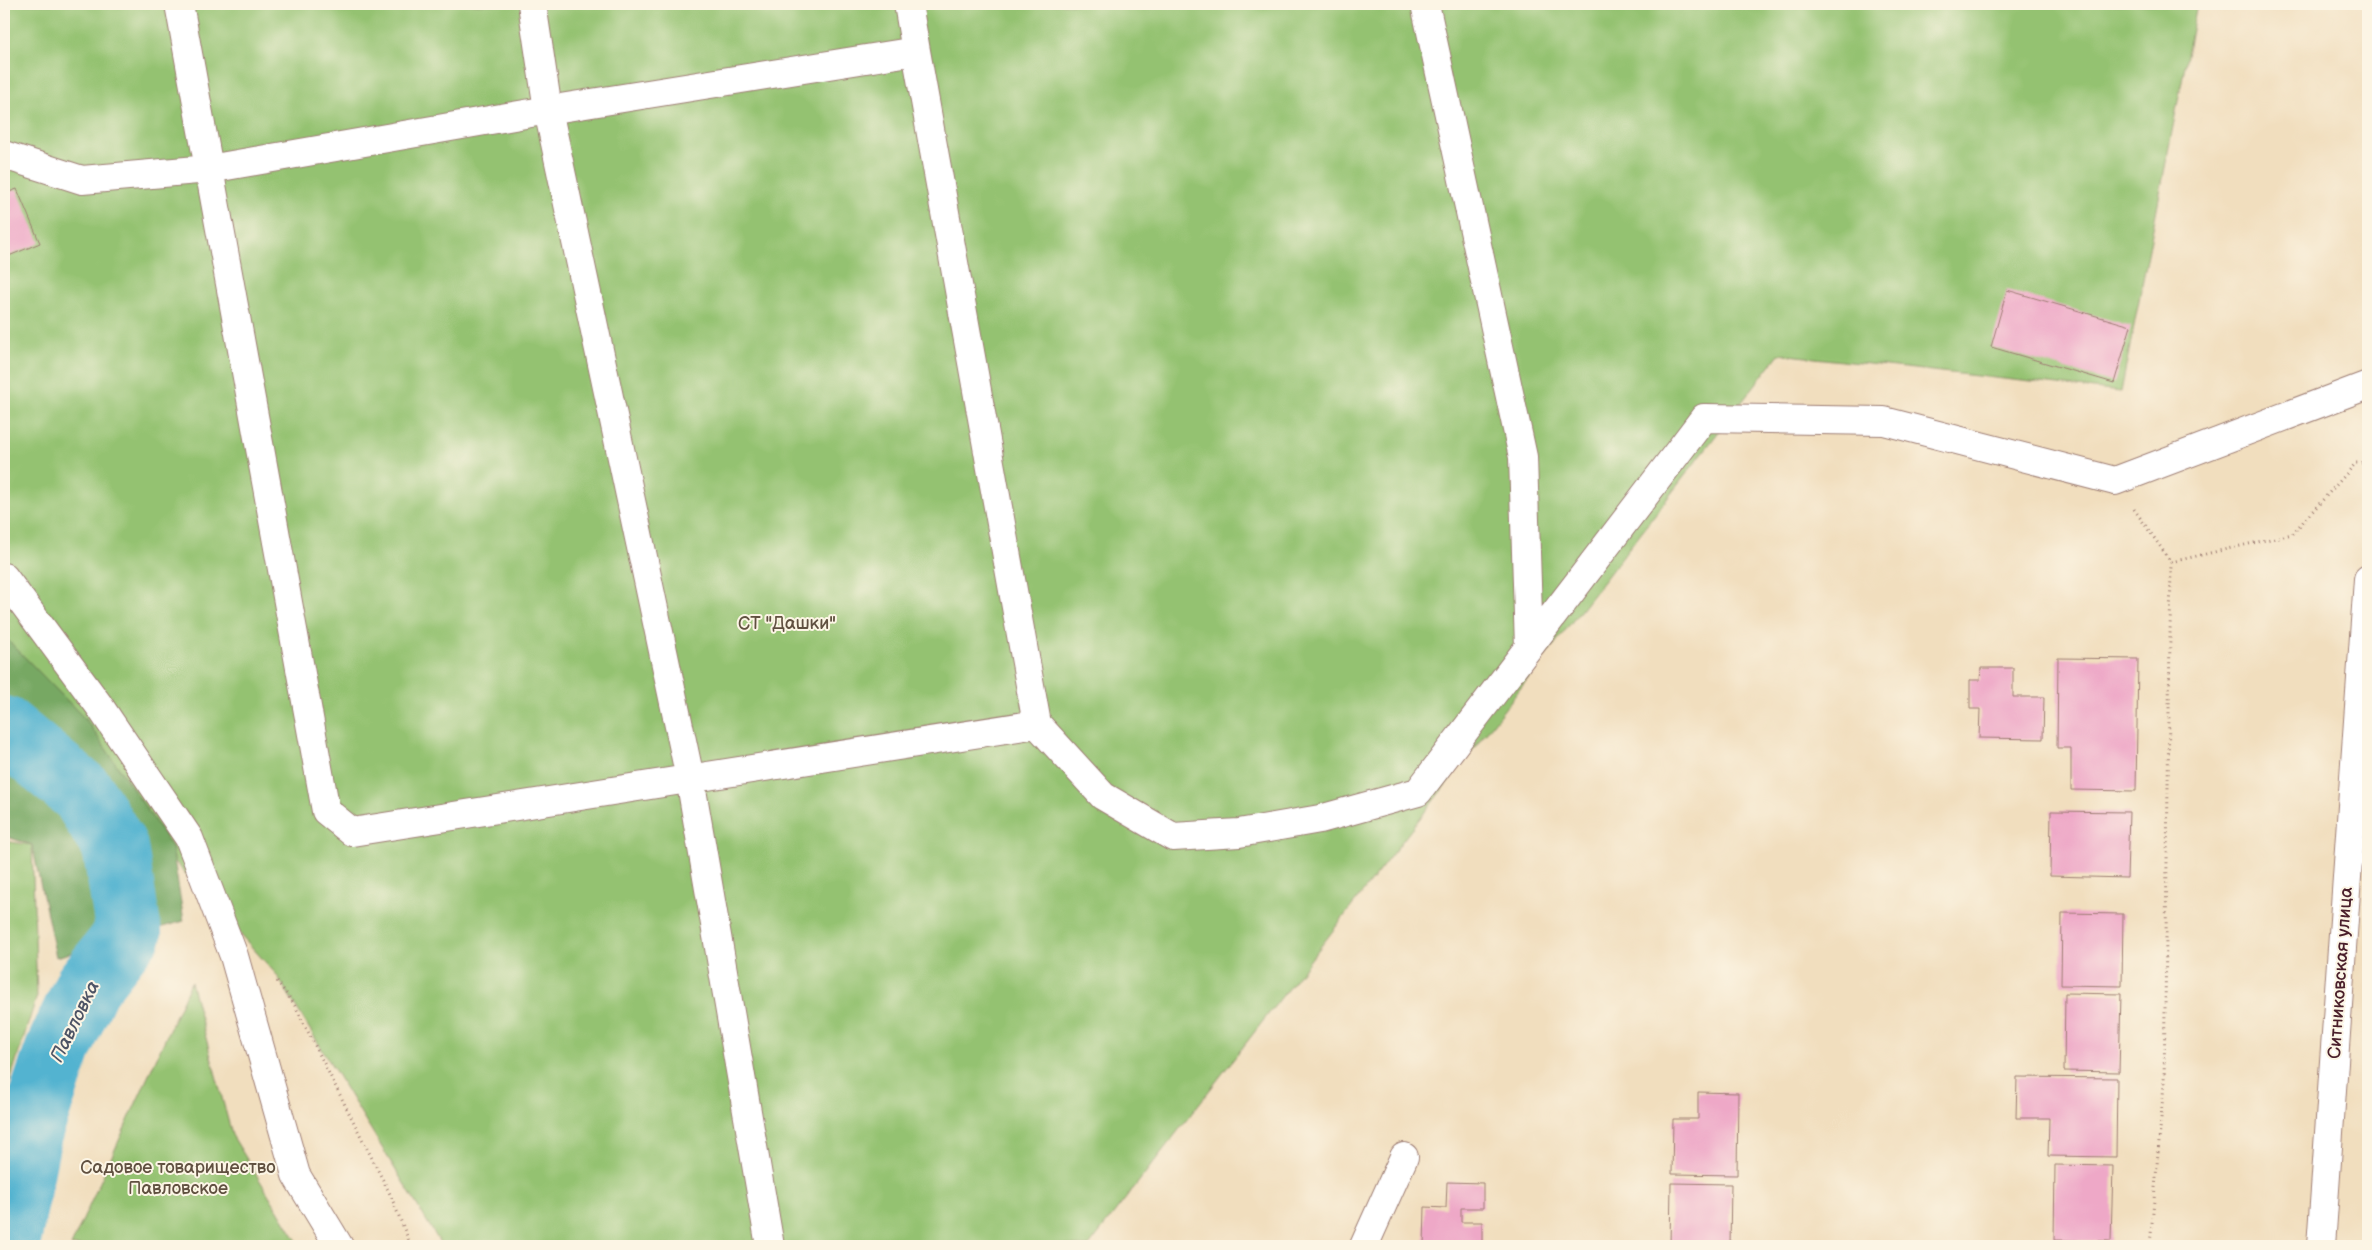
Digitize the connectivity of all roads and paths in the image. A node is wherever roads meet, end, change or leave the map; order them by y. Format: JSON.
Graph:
{"nodes":[{"id":1,"x":179,"y":4,"type":"edge"},
{"id":2,"x":532,"y":4,"type":"edge"},
{"id":3,"x":908,"y":4,"type":"edge"},
{"id":4,"x":1425,"y":4,"type":"edge"},
{"id":5,"x":916,"y":51,"type":"junction"},
{"id":6,"x":548,"y":110,"type":"junction"},
{"id":7,"x":4,"y":155,"type":"edge"},
{"id":8,"x":209,"y":169,"type":"junction"},
{"id":9,"x":2368,"y":385,"type":"edge"},
{"id":10,"x":2368,"y":463,"type":"edge"},
{"id":11,"x":2115,"y":481,"type":"junction"},
{"id":12,"x":2171,"y":562,"type":"junction"},
{"id":13,"x":4,"y":577,"type":"edge"},
{"id":14,"x":2368,"y":579,"type":"edge"},
{"id":15,"x":1529,"y":647,"type":"junction"},
{"id":16,"x":1037,"y":724,"type":"junction"},
{"id":17,"x":690,"y":778,"type":"junction"},
{"id":18,"x":271,"y":973,"type":"dead end"},
{"id":19,"x":1404,"y":1157,"type":"dead end"},
{"id":20,"x":338,"y":1246,"type":"edge"},
{"id":21,"x":411,"y":1246,"type":"edge"},
{"id":22,"x":770,"y":1246,"type":"edge"},
{"id":23,"x":1364,"y":1246,"type":"edge"},
{"id":24,"x":2150,"y":1246,"type":"edge"},
{"id":25,"x":2320,"y":1246,"type":"edge"}],
"edges":[{"from":1,"to":8,"type":"main road"},
{"from":2,"to":6,"type":"main road"},
{"from":3,"to":5,"type":"main road"},
{"from":4,"to":15,"type":"main road"},
{"from":5,"to":6,"type":"main road"},
{"from":5,"to":16,"type":"main road"},
{"from":6,"to":8,"type":"main road"},
{"from":6,"to":17,"type":"main road"},
{"from":7,"to":8,"type":"main road"},
{"from":8,"to":17,"type":"main road"},
{"from":9,"to":11,"type":"main road"},
{"from":10,"to":12,"type":"path"},
{"from":11,"to":12,"type":"path"},
{"from":11,"to":15,"type":"main road"},
{"from":12,"to":24,"type":"path"},
{"from":13,"to":20,"type":"main road"},
{"from":14,"to":25,"type":"main road","name":"Ситниковская улица"},
{"from":15,"to":16,"type":"main road"},
{"from":16,"to":17,"type":"main road"},
{"from":17,"to":22,"type":"main road"},
{"from":18,"to":21,"type":"path"},
{"from":19,"to":23,"type":"main road"}]}
